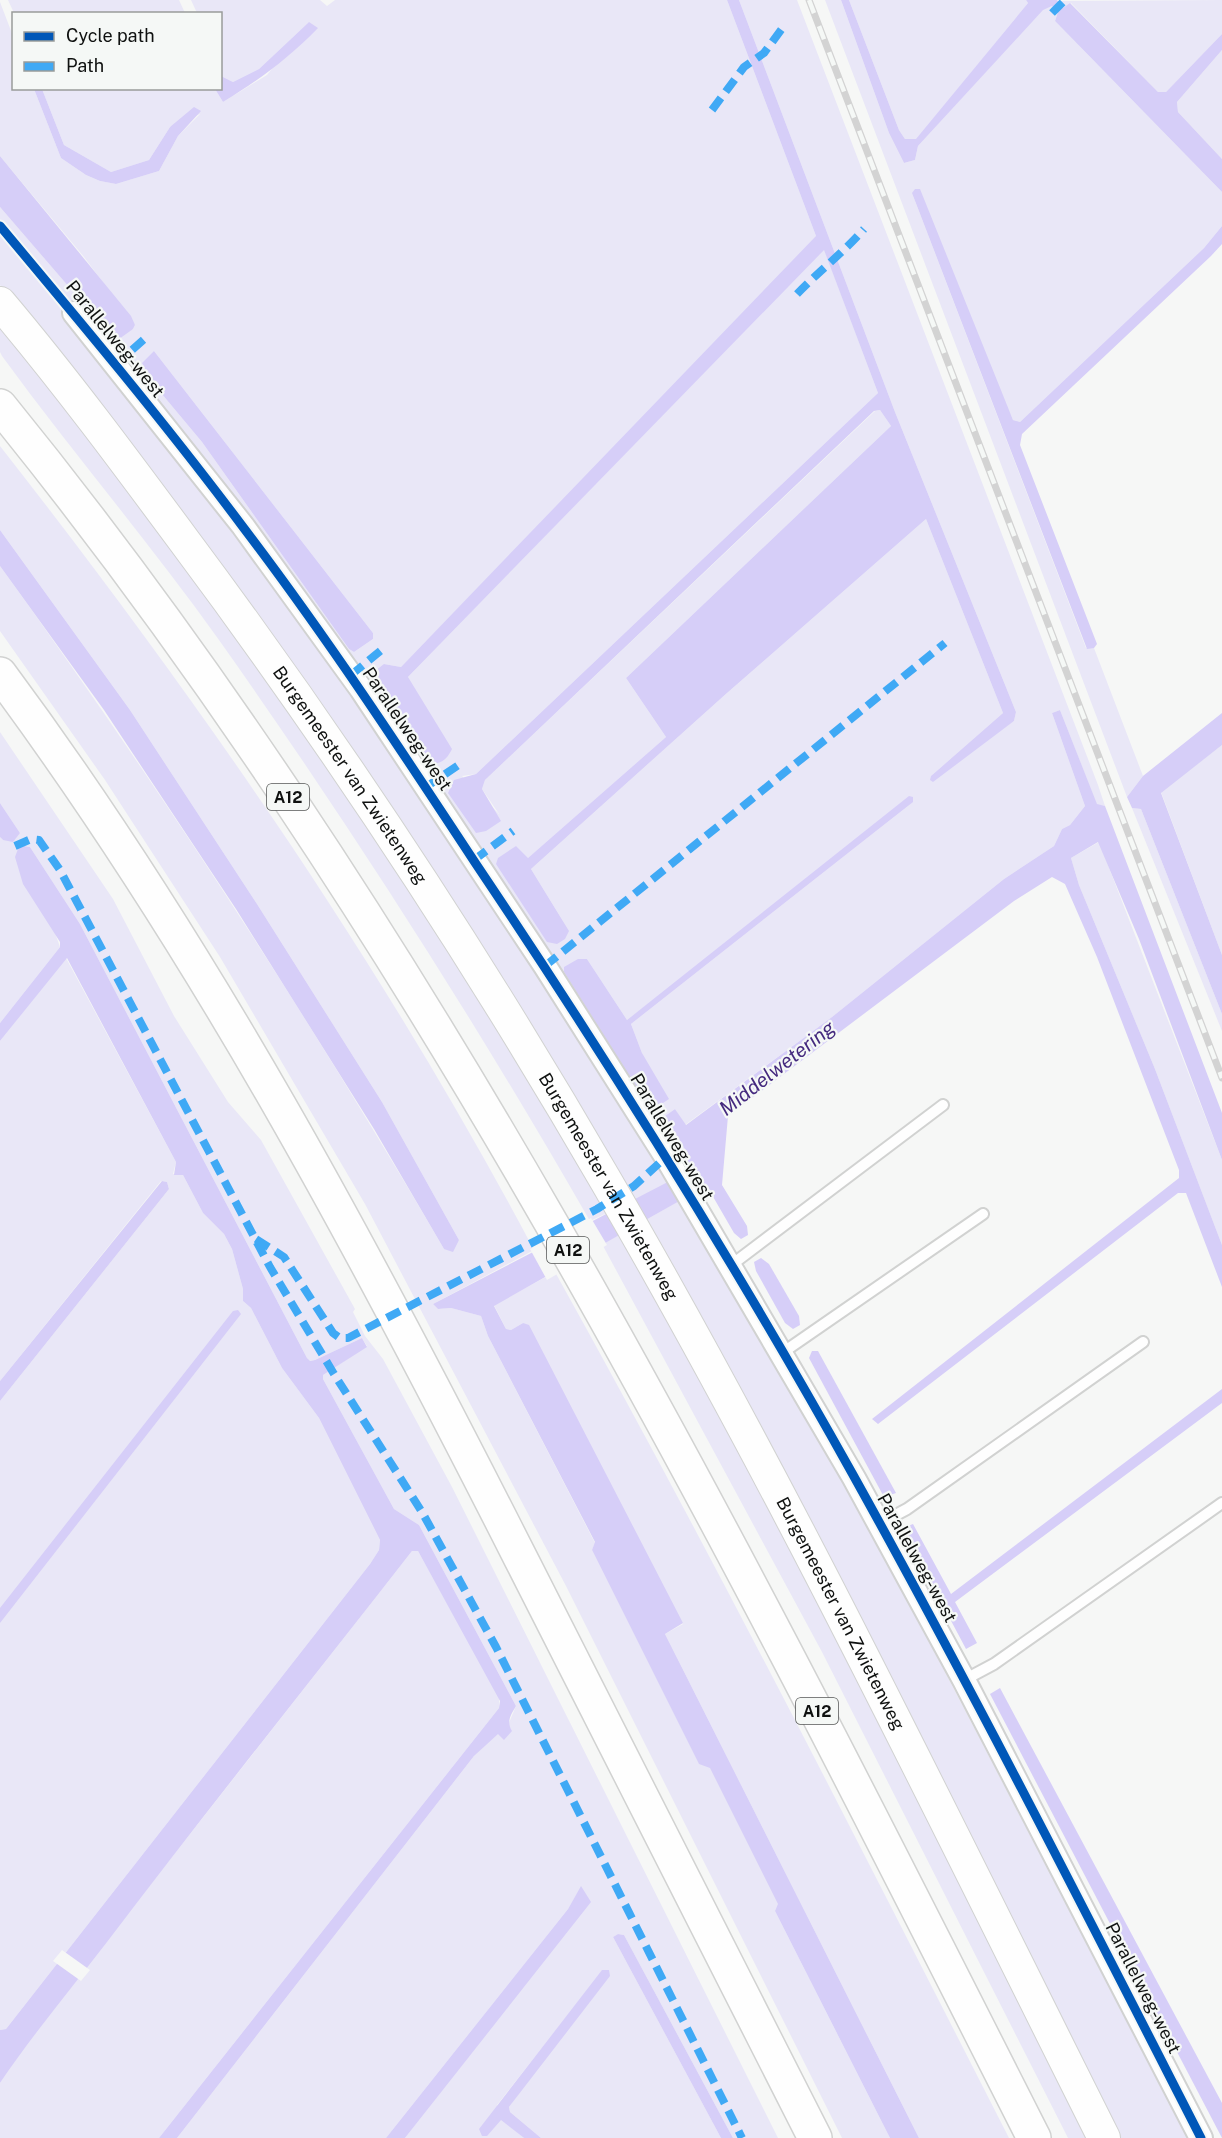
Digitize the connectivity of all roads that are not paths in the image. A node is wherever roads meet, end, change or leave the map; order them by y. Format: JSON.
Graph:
{"nodes":[{"id":1,"x":0,"y":303,"type":"edge"},
{"id":2,"x":74,"y":314,"type":"dead end"},
{"id":3,"x":0,"y":406,"type":"edge"},
{"id":4,"x":0,"y":674,"type":"edge"},
{"id":5,"x":943,"y":1105,"type":"dead end"},
{"id":6,"x":982,"y":1214,"type":"dead end"},
{"id":7,"x":730,"y":1266,"type":"junction"},
{"id":8,"x":1143,"y":1342,"type":"dead end"},
{"id":9,"x":782,"y":1353,"type":"junction"},
{"id":10,"x":1222,"y":1503,"type":"edge"},
{"id":11,"x":879,"y":1524,"type":"junction"},
{"id":12,"x":964,"y":1680,"type":"junction"},
{"id":13,"x":815,"y":2138,"type":"edge"},
{"id":14,"x":1034,"y":2138,"type":"edge"},
{"id":15,"x":1104,"y":2138,"type":"edge"},
{"id":16,"x":1201,"y":2138,"type":"edge"}],
"edges":[{"from":1,"to":15,"type":"main road","name":"Burgemeester van Zwietenweg"},
{"from":2,"to":7,"type":"street","name":"Parallelweg-west"},
{"from":3,"to":14,"type":"highway","number":"A12"},
{"from":4,"to":13,"type":"highway"},
{"from":5,"to":7,"type":"lane"},
{"from":6,"to":9,"type":"lane"},
{"from":7,"to":9,"type":"street","name":"Parallelweg-west"},
{"from":8,"to":11,"type":"lane"},
{"from":9,"to":11,"type":"street","name":"Parallelweg-west"},
{"from":10,"to":12,"type":"lane"},
{"from":11,"to":12,"type":"street","name":"Parallelweg-west"},
{"from":12,"to":16,"type":"street","name":"Parallelweg-west"}]}
